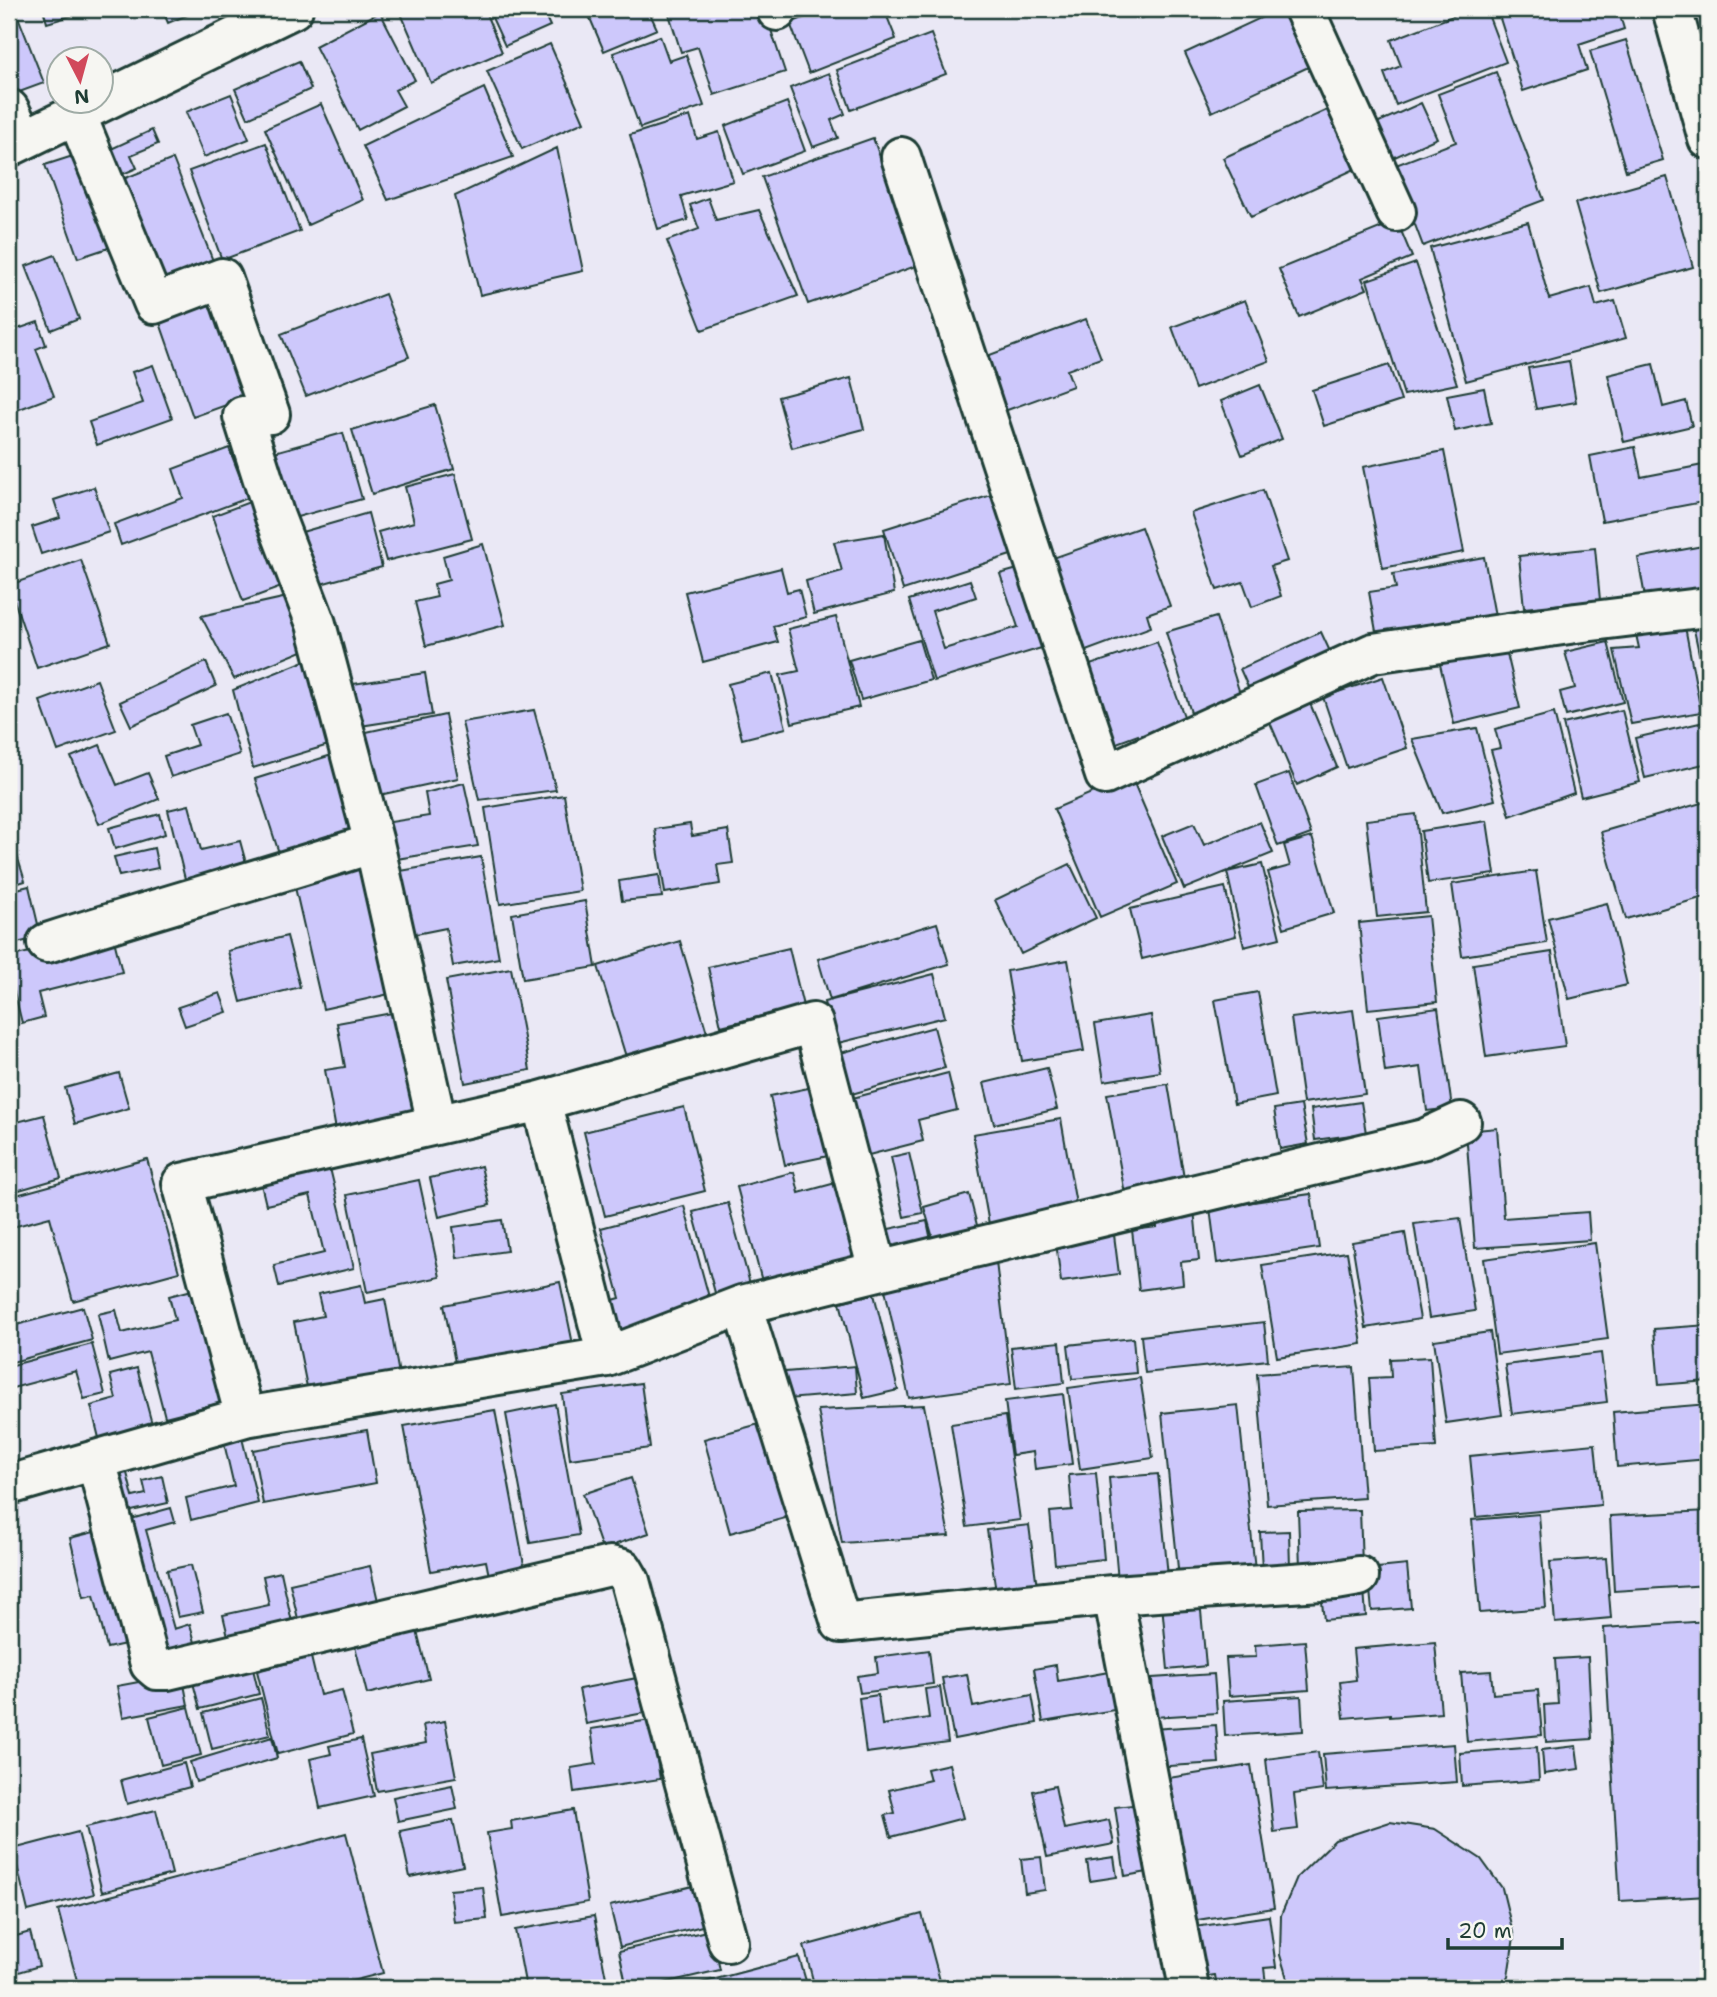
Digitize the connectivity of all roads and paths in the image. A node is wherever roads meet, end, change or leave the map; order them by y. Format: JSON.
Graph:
{"nodes":[{"id":1,"x":1304,"y":9,"type":"edge"},
{"id":2,"x":1672,"y":9,"type":"edge"},
{"id":3,"x":275,"y":13,"type":"edge"},
{"id":4,"x":116,"y":94,"type":"edge"},
{"id":5,"x":69,"y":116,"type":"edge"},
{"id":6,"x":77,"y":116,"type":"edge"},
{"id":7,"x":14,"y":132,"type":"edge"},
{"id":8,"x":1708,"y":139,"type":"edge"},
{"id":9,"x":901,"y":156,"type":"dead end"},
{"id":10,"x":1396,"y":212,"type":"dead end"},
{"id":11,"x":1708,"y":607,"type":"edge"},
{"id":12,"x":374,"y":843,"type":"junction"},
{"id":13,"x":47,"y":943,"type":"dead end"},
{"id":14,"x":541,"y":1101,"type":"junction"},
{"id":15,"x":1461,"y":1122,"type":"dead end"},
{"id":16,"x":437,"y":1124,"type":"junction"},
{"id":17,"x":878,"y":1271,"type":"junction"},
{"id":18,"x":742,"y":1305,"type":"junction"},
{"id":19,"x":607,"y":1357,"type":"junction"},
{"id":20,"x":245,"y":1417,"type":"junction"},
{"id":21,"x":96,"y":1460,"type":"junction"},
{"id":22,"x":9,"y":1485,"type":"edge"},
{"id":23,"x":1359,"y":1576,"type":"dead end"},
{"id":24,"x":1113,"y":1595,"type":"junction"},
{"id":25,"x":728,"y":1942,"type":"dead end"},
{"id":26,"x":1189,"y":1988,"type":"edge"}],
"edges":[{"from":1,"to":10,"type":"street"},
{"from":2,"to":8,"type":"street"},
{"from":3,"to":4,"type":"street"},
{"from":5,"to":7,"type":"street"},
{"from":6,"to":12,"type":"street"},
{"from":9,"to":11,"type":"street"},
{"from":12,"to":13,"type":"street"},
{"from":12,"to":16,"type":"street"},
{"from":14,"to":16,"type":"street"},
{"from":14,"to":17,"type":"street"},
{"from":14,"to":19,"type":"street"},
{"from":15,"to":17,"type":"street"},
{"from":16,"to":20,"type":"street"},
{"from":17,"to":18,"type":"street"},
{"from":18,"to":19,"type":"street"},
{"from":18,"to":24,"type":"street"},
{"from":19,"to":20,"type":"street"},
{"from":20,"to":21,"type":"street"},
{"from":21,"to":22,"type":"street"},
{"from":21,"to":25,"type":"street"},
{"from":23,"to":24,"type":"street"},
{"from":24,"to":26,"type":"street"}]}
